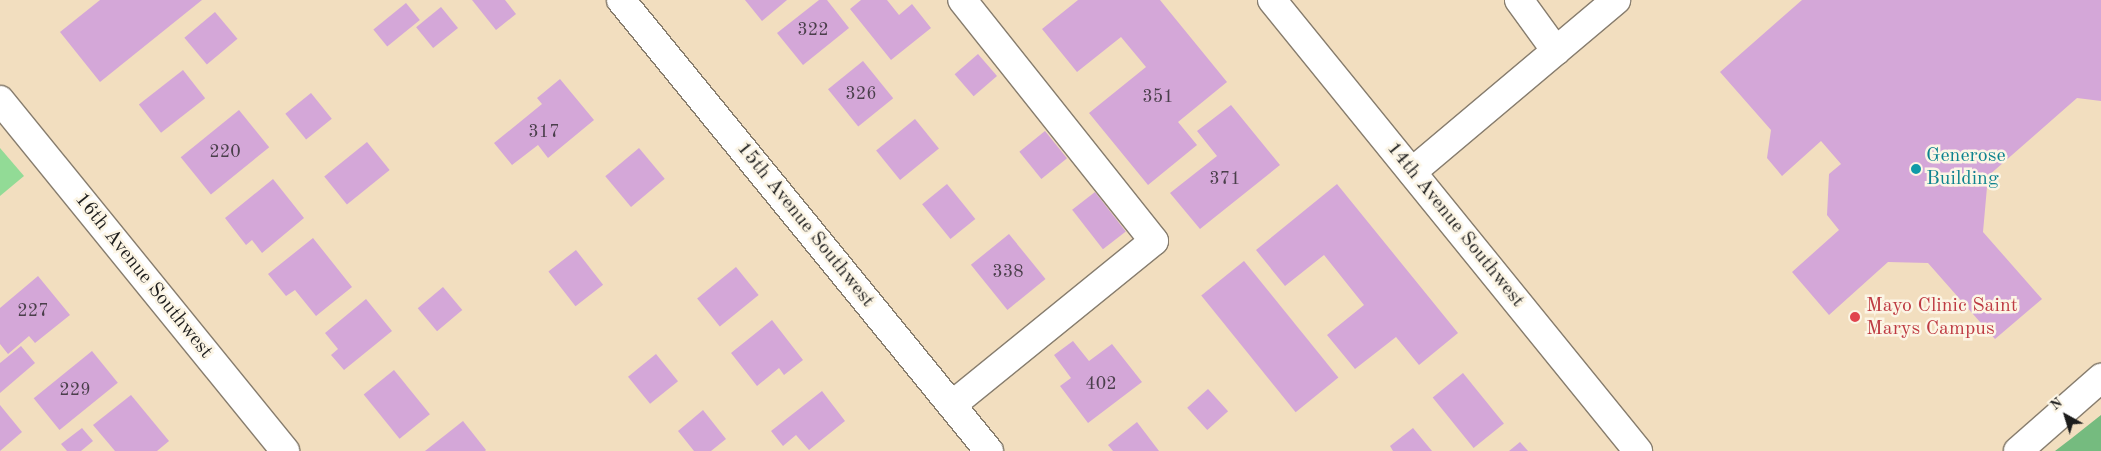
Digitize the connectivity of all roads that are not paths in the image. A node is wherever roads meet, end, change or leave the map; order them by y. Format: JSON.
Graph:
{"nodes":[{"id":1,"x":621,"y":0,"type":"edge"},
{"id":2,"x":962,"y":0,"type":"edge"},
{"id":3,"x":1272,"y":0,"type":"edge"},
{"id":4,"x":1520,"y":0,"type":"edge"},
{"id":5,"x":1539,"y":0,"type":"edge"},
{"id":6,"x":1613,"y":1,"type":"edge"},
{"id":7,"x":1563,"y":45,"type":"junction"},
{"id":8,"x":0,"y":100,"type":"edge"},
{"id":9,"x":1412,"y":172,"type":"junction"},
{"id":10,"x":2101,"y":378,"type":"edge"},
{"id":11,"x":952,"y":405,"type":"junction"},
{"id":12,"x":286,"y":451,"type":"edge"},
{"id":13,"x":989,"y":451,"type":"edge"},
{"id":14,"x":1638,"y":451,"type":"edge"},
{"id":15,"x":2018,"y":451,"type":"edge"}],
"edges":[{"from":1,"to":11,"type":"street","name":"15th Avenue Southwest"},
{"from":2,"to":11,"type":"street"},
{"from":3,"to":9,"type":"street","name":"14th Avenue Southwest"},
{"from":4,"to":7,"type":"street"},
{"from":5,"to":7,"type":"street"},
{"from":6,"to":7,"type":"street"},
{"from":7,"to":9,"type":"street"},
{"from":8,"to":12,"type":"street","name":"16th Avenue Southwest"},
{"from":9,"to":14,"type":"street","name":"14th Avenue Southwest"},
{"from":10,"to":15,"type":"street"},
{"from":11,"to":13,"type":"street","name":"15th Avenue Southwest"}]}
